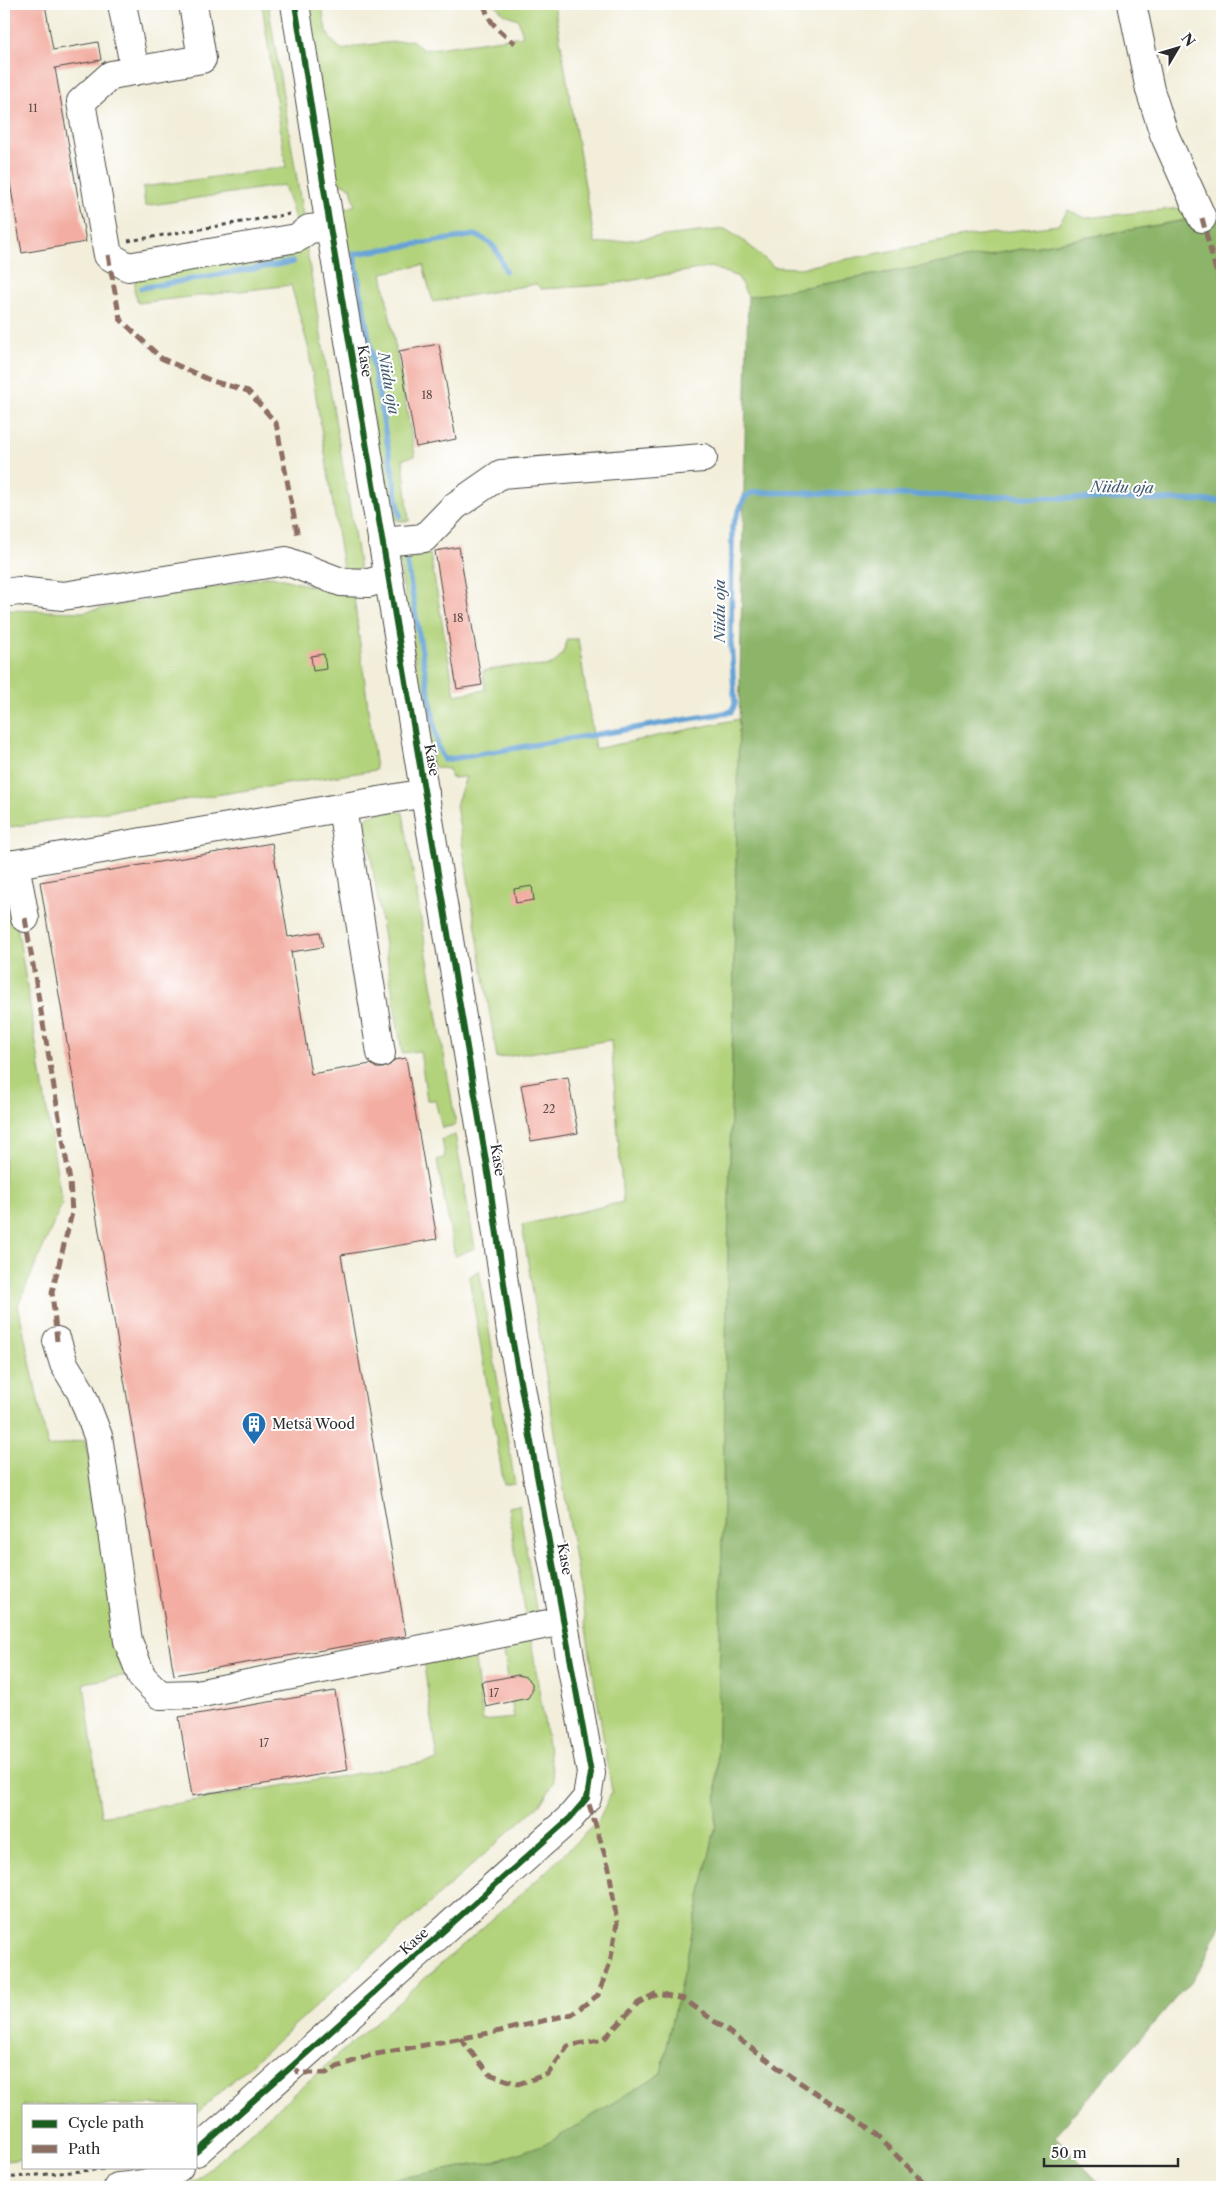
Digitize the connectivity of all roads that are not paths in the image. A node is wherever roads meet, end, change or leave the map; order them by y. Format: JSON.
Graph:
{"nodes":[{"id":1,"x":122,"y":4,"type":"edge"},
{"id":2,"x":194,"y":4,"type":"edge"},
{"id":3,"x":296,"y":4,"type":"edge"},
{"id":4,"x":1132,"y":4,"type":"edge"},
{"id":5,"x":135,"y":71,"type":"junction"},
{"id":6,"x":1202,"y":218,"type":"dead end"},
{"id":7,"x":330,"y":227,"type":"junction"},
{"id":8,"x":703,"y":458,"type":"dead end"},
{"id":9,"x":382,"y":542,"type":"junction"},
{"id":10,"x":388,"y":577,"type":"junction"},
{"id":11,"x":4,"y":593,"type":"edge"},
{"id":12,"x":426,"y":793,"type":"junction"},
{"id":13,"x":342,"y":808,"type":"junction"},
{"id":14,"x":10,"y":865,"type":"edge"},
{"id":15,"x":25,"y":918,"type":"dead end"},
{"id":16,"x":381,"y":1054,"type":"dead end"},
{"id":17,"x":57,"y":1341,"type":"dead end"},
{"id":18,"x":563,"y":1621,"type":"junction"},
{"id":19,"x":198,"y":2150,"type":"edge"},
{"id":20,"x":178,"y":2168,"type":"edge"},
{"id":21,"x":114,"y":2178,"type":"edge"}],
"edges":[{"from":1,"to":5,"type":"street"},
{"from":2,"to":5,"type":"street"},
{"from":3,"to":7,"type":"street","name":"Kase"},
{"from":4,"to":6,"type":"street"},
{"from":5,"to":7,"type":"street"},
{"from":7,"to":9,"type":"street","name":"Kase"},
{"from":8,"to":9,"type":"street"},
{"from":9,"to":10,"type":"street","name":"Kase"},
{"from":10,"to":11,"type":"street"},
{"from":10,"to":12,"type":"street","name":"Kase"},
{"from":12,"to":13,"type":"street"},
{"from":12,"to":18,"type":"street","name":"Kase"},
{"from":13,"to":14,"type":"street"},
{"from":13,"to":16,"type":"street"},
{"from":14,"to":15,"type":"street"},
{"from":17,"to":18,"type":"street"},
{"from":18,"to":19,"type":"street","name":"Kase"},
{"from":20,"to":21,"type":"street"}]}
